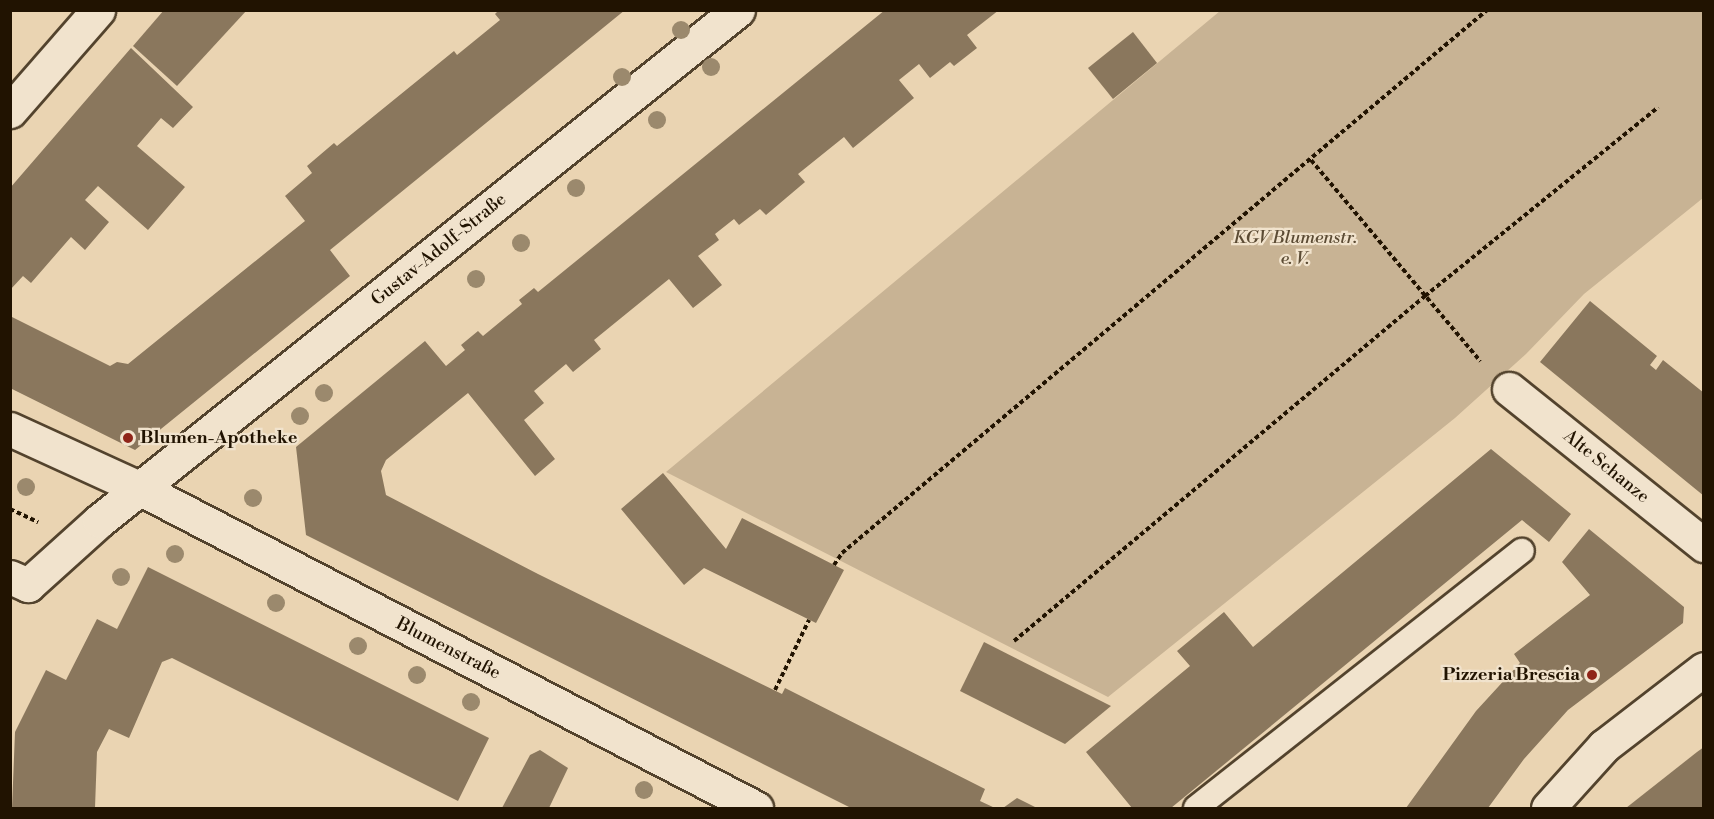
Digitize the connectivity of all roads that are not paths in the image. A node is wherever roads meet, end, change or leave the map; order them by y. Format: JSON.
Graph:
{"nodes":[{"id":1,"x":98,"y":10,"type":"edge"},
{"id":2,"x":738,"y":10,"type":"edge"},
{"id":3,"x":10,"y":111,"type":"edge"},
{"id":4,"x":1509,"y":389,"type":"road end"},
{"id":5,"x":10,"y":429,"type":"edge"},
{"id":6,"x":141,"y":489,"type":"junction"},
{"id":7,"x":1704,"y":545,"type":"edge"},
{"id":8,"x":1522,"y":551,"type":"dead end"},
{"id":9,"x":16,"y":590,"type":"edge"},
{"id":10,"x":1704,"y":669,"type":"edge"},
{"id":11,"x":756,"y":808,"type":"edge"},
{"id":12,"x":1196,"y":808,"type":"edge"},
{"id":13,"x":1548,"y":808,"type":"edge"}],
"edges":[{"from":1,"to":3,"type":"street"},
{"from":2,"to":6,"type":"street","name":"Gustav-Adolf-Straße"},
{"from":4,"to":7,"type":"street","name":"Alte Schanze"},
{"from":5,"to":6,"type":"street","name":"Blumenstraße"},
{"from":6,"to":9,"type":"street"},
{"from":6,"to":11,"type":"street","name":"Blumenstraße"},
{"from":8,"to":12,"type":"lane"},
{"from":10,"to":13,"type":"street"}]}
